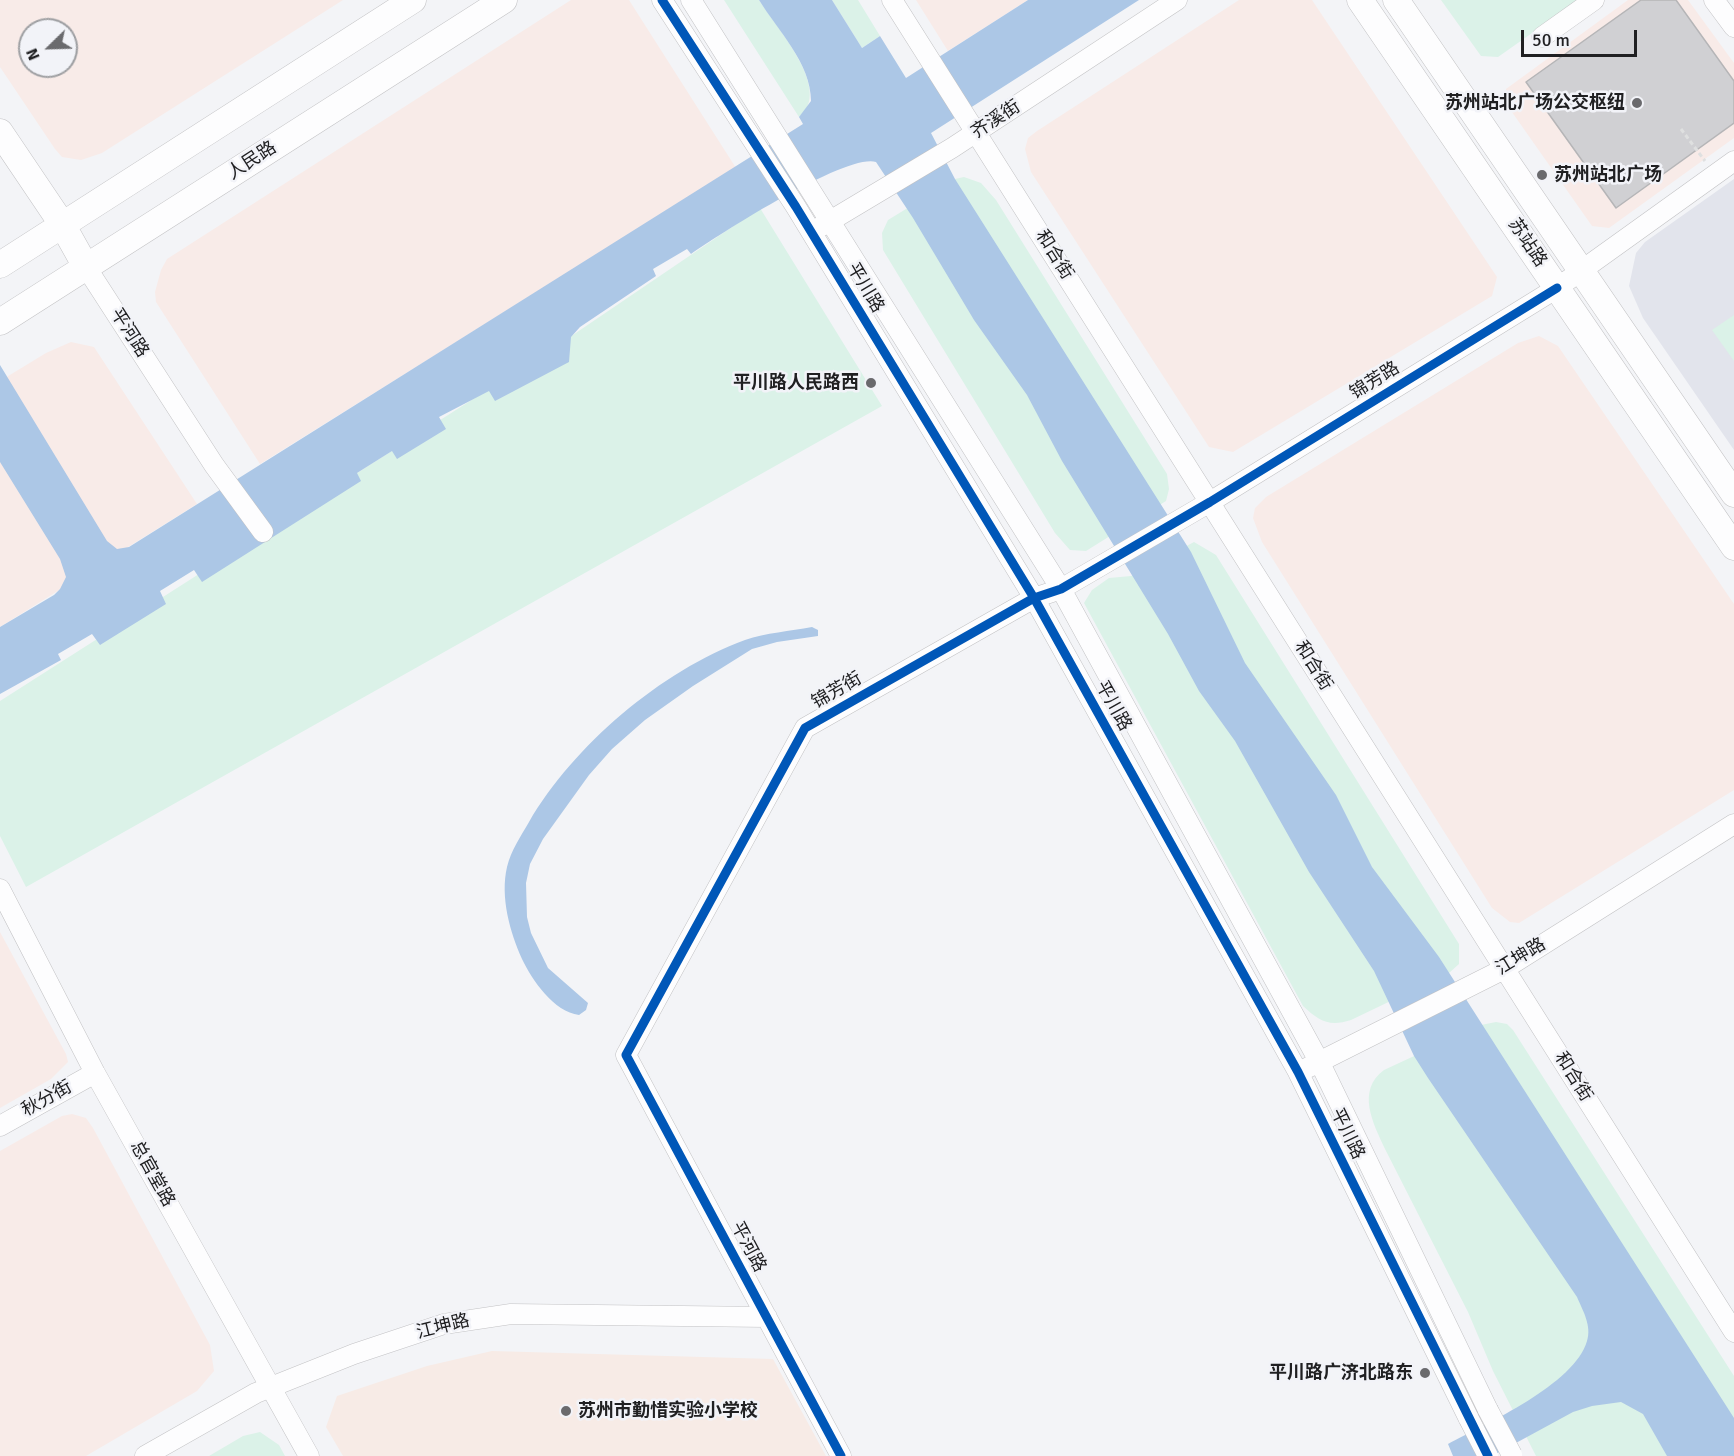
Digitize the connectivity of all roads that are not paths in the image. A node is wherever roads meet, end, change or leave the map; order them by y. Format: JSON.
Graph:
{"nodes":[{"id":1,"x":413,"y":0,"type":"edge"},
{"id":2,"x":504,"y":0,"type":"edge"},
{"id":3,"x":662,"y":0,"type":"edge"},
{"id":4,"x":691,"y":0,"type":"edge"},
{"id":5,"x":892,"y":0,"type":"edge"},
{"id":6,"x":1177,"y":0,"type":"edge"},
{"id":7,"x":1360,"y":0,"type":"edge"},
{"id":8,"x":1396,"y":0,"type":"edge"},
{"id":9,"x":1594,"y":0,"type":"edge"},
{"id":10,"x":1714,"y":0,"type":"edge"},
{"id":11,"x":1734,"y":27,"type":"edge"},
{"id":12,"x":1542,"y":37,"type":"dead end"},
{"id":13,"x":972,"y":126,"type":"junction"},
{"id":14,"x":0,"y":132,"type":"edge"},
{"id":15,"x":1734,"y":161,"type":"edge"},
{"id":16,"x":831,"y":221,"type":"junction"},
{"id":17,"x":62,"y":224,"type":"junction"},
{"id":18,"x":811,"y":232,"type":"junction"},
{"id":19,"x":0,"y":265,"type":"edge"},
{"id":20,"x":86,"y":267,"type":"junction"},
{"id":21,"x":1582,"y":271,"type":"junction"},
{"id":22,"x":1557,"y":288,"type":"junction"},
{"id":23,"x":0,"y":322,"type":"edge"},
{"id":24,"x":1734,"y":494,"type":"edge"},
{"id":25,"x":1210,"y":502,"type":"junction"},
{"id":26,"x":263,"y":532,"type":"dead end"},
{"id":27,"x":1734,"y":547,"type":"edge"},
{"id":28,"x":1061,"y":589,"type":"junction"},
{"id":29,"x":1034,"y":597,"type":"junction"},
{"id":30,"x":1734,"y":824,"type":"edge"},
{"id":31,"x":0,"y":889,"type":"edge"},
{"id":32,"x":1504,"y":969,"type":"junction"},
{"id":33,"x":626,"y":1055,"type":"joint"},
{"id":34,"x":1320,"y":1063,"type":"junction"},
{"id":35,"x":1298,"y":1072,"type":"junction"},
{"id":36,"x":95,"y":1073,"type":"junction"},
{"id":37,"x":0,"y":1126,"type":"edge"},
{"id":38,"x":767,"y":1317,"type":"junction"},
{"id":39,"x":1734,"y":1332,"type":"edge"},
{"id":40,"x":271,"y":1387,"type":"junction"},
{"id":41,"x":145,"y":1456,"type":"edge"},
{"id":42,"x":309,"y":1456,"type":"edge"},
{"id":43,"x":841,"y":1456,"type":"edge"},
{"id":44,"x":1488,"y":1456,"type":"edge"},
{"id":45,"x":1512,"y":1456,"type":"edge"}],
"edges":[{"from":1,"to":17,"type":"main road"},
{"from":2,"to":20,"type":"main road","name":"人民路"},
{"from":3,"to":18,"type":"street","name":"平川路"},
{"from":4,"to":16,"type":"street","name":"平川路"},
{"from":5,"to":13,"type":"street","name":"和合街"},
{"from":6,"to":13,"type":"street","name":"齐溪街"},
{"from":7,"to":22,"type":"main road","name":"苏站路"},
{"from":8,"to":21,"type":"main road","name":"苏站路"},
{"from":9,"to":12,"type":"street"},
{"from":10,"to":11,"type":"street"},
{"from":13,"to":16,"type":"street","name":"齐溪街"},
{"from":13,"to":25,"type":"street","name":"和合街"},
{"from":14,"to":17,"type":"main road","name":"平河路"},
{"from":15,"to":21,"type":"street","name":"锦芳路"},
{"from":16,"to":18,"type":"street","name":"齐溪街"},
{"from":16,"to":28,"type":"street","name":"平川路"},
{"from":17,"to":19,"type":"main road"},
{"from":17,"to":20,"type":"main road","name":"平河路"},
{"from":18,"to":29,"type":"street","name":"平川路"},
{"from":20,"to":23,"type":"main road","name":"人民路"},
{"from":20,"to":26,"type":"street","name":"平河路"},
{"from":21,"to":22,"type":"street","name":"锦芳路"},
{"from":21,"to":24,"type":"main road","name":"苏站路"},
{"from":22,"to":25,"type":"street","name":"锦芳路"},
{"from":22,"to":27,"type":"main road","name":"苏站路"},
{"from":25,"to":28,"type":"street","name":"锦芳街"},
{"from":25,"to":32,"type":"street","name":"和合街"},
{"from":28,"to":29,"type":"street","name":"锦芳街"},
{"from":28,"to":34,"type":"street","name":"平川路"},
{"from":29,"to":33,"type":"street","name":"锦芳街"},
{"from":29,"to":35,"type":"street","name":"平川路"},
{"from":30,"to":32,"type":"street","name":"江坤路"},
{"from":31,"to":36,"type":"street","name":"总官堂路"},
{"from":32,"to":34,"type":"street","name":"江坤路"},
{"from":32,"to":39,"type":"street","name":"和合街"},
{"from":33,"to":38,"type":"street","name":"平河路"},
{"from":34,"to":35,"type":"street","name":"江坤路"},
{"from":34,"to":45,"type":"street","name":"平川路","bridge":true},
{"from":35,"to":44,"type":"street","name":"平川路","bridge":true},
{"from":36,"to":37,"type":"street","name":"秋分街"},
{"from":36,"to":40,"type":"street","name":"总官堂路"},
{"from":38,"to":40,"type":"street","name":"江坤路"},
{"from":38,"to":43,"type":"street","name":"平河路"},
{"from":40,"to":41,"type":"street","name":"江坤路"},
{"from":40,"to":42,"type":"street","name":"总官堂路"}]}
